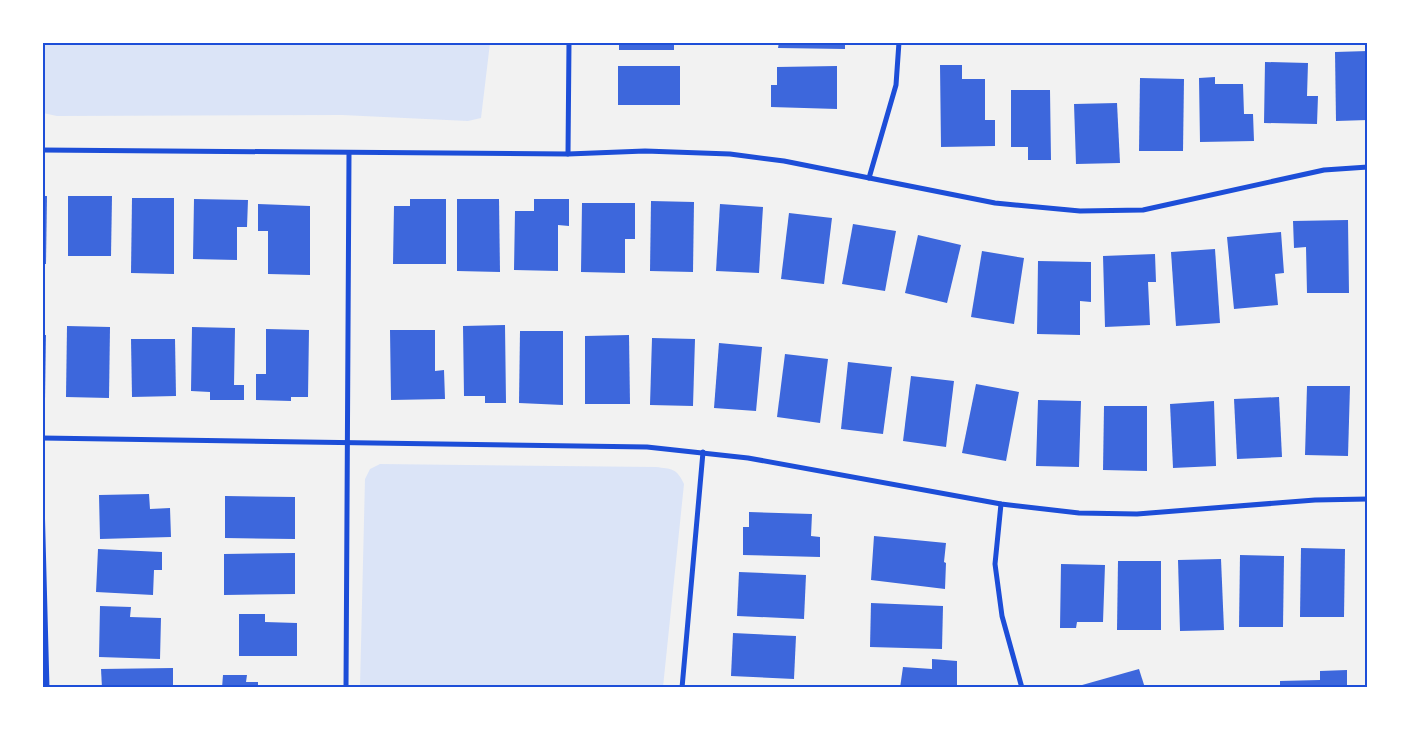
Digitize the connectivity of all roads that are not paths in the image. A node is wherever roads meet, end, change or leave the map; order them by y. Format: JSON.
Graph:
{"nodes":[{"id":1,"x":569,"y":42,"type":"edge"},
{"id":2,"x":899,"y":42,"type":"edge"},
{"id":3,"x":42,"y":150,"type":"edge"},
{"id":4,"x":349,"y":153,"type":"junction"},
{"id":5,"x":568,"y":154,"type":"junction"},
{"id":6,"x":1368,"y":167,"type":"edge"},
{"id":7,"x":869,"y":178,"type":"junction"},
{"id":8,"x":42,"y":438,"type":"edge"},
{"id":9,"x":347,"y":443,"type":"junction"},
{"id":10,"x":703,"y":452,"type":"junction"},
{"id":11,"x":1368,"y":499,"type":"edge"},
{"id":12,"x":42,"y":500,"type":"edge"},
{"id":13,"x":1002,"y":504,"type":"junction"},
{"id":14,"x":47,"y":688,"type":"edge"},
{"id":15,"x":346,"y":688,"type":"edge"},
{"id":16,"x":682,"y":688,"type":"edge"},
{"id":17,"x":1022,"y":688,"type":"edge"}],
"edges":[{"from":1,"to":5,"type":"street"},
{"from":2,"to":7,"type":"street"},
{"from":3,"to":4,"type":"street"},
{"from":4,"to":5,"type":"street"},
{"from":4,"to":9,"type":"street"},
{"from":5,"to":7,"type":"street"},
{"from":6,"to":7,"type":"street"},
{"from":8,"to":9,"type":"street"},
{"from":9,"to":10,"type":"street"},
{"from":9,"to":15,"type":"street"},
{"from":10,"to":13,"type":"street"},
{"from":10,"to":16,"type":"street"},
{"from":11,"to":13,"type":"street"},
{"from":12,"to":14,"type":"street"},
{"from":13,"to":17,"type":"street"}]}
